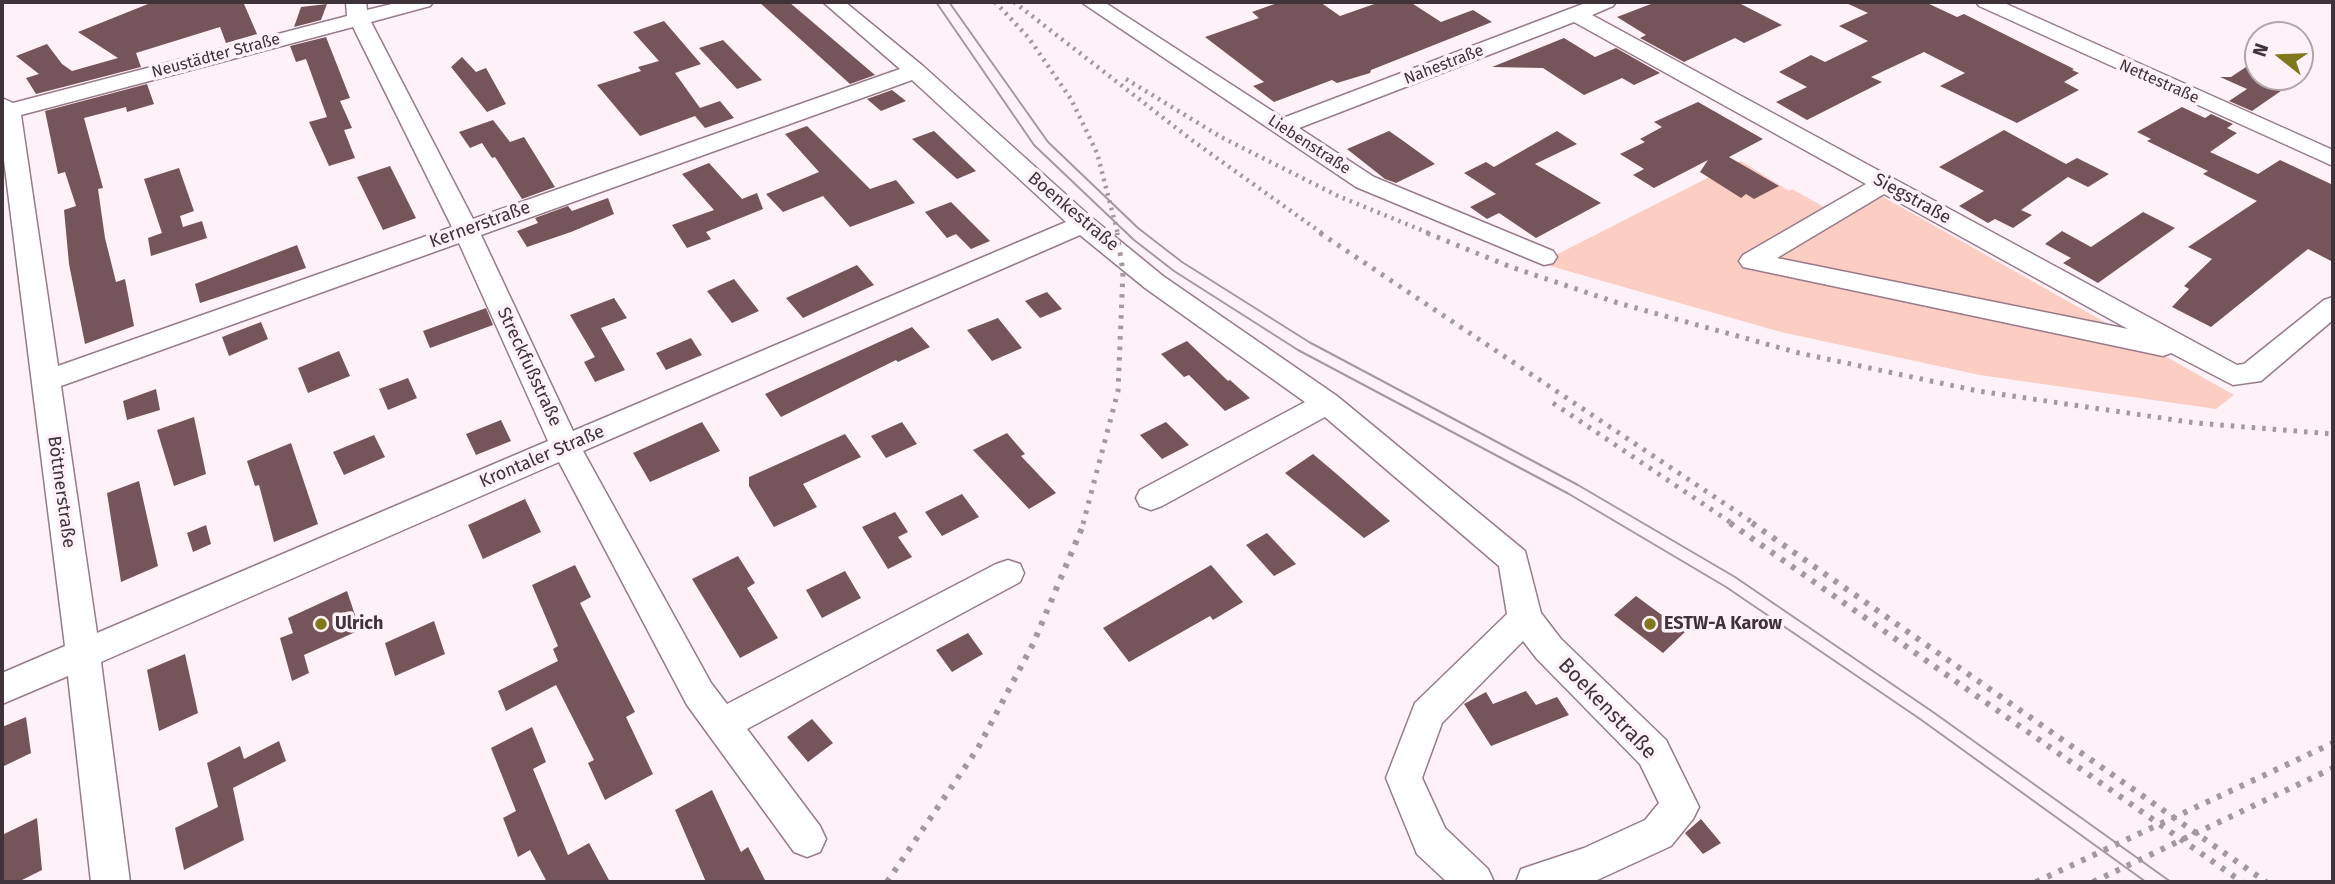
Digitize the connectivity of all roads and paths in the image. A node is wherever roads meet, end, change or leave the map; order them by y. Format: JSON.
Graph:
{"nodes":[{"id":1,"x":423,"y":2,"type":"edge"},
{"id":2,"x":833,"y":2,"type":"edge"},
{"id":3,"x":1606,"y":2,"type":"edge"},
{"id":4,"x":1986,"y":2,"type":"edge"},
{"id":5,"x":1098,"y":3,"type":"edge"},
{"id":6,"x":357,"y":10,"type":"edge"},
{"id":7,"x":1575,"y":14,"type":"junction"},
{"id":8,"x":915,"y":71,"type":"junction"},
{"id":9,"x":5,"y":108,"type":"edge"},
{"id":10,"x":1281,"y":127,"type":"junction"},
{"id":11,"x":2333,"y":159,"type":"edge"},
{"id":12,"x":1883,"y":184,"type":"junction"},
{"id":13,"x":1083,"y":224,"type":"junction"},
{"id":14,"x":466,"y":230,"type":"junction"},
{"id":15,"x":1544,"y":257,"type":"dead end"},
{"id":16,"x":2333,"y":306,"type":"edge"},
{"id":17,"x":2192,"y":352,"type":"junction"},
{"id":18,"x":46,"y":380,"type":"junction"},
{"id":19,"x":1327,"y":403,"type":"junction"},
{"id":20,"x":566,"y":447,"type":"junction"},
{"id":21,"x":1151,"y":498,"type":"dead end"},
{"id":22,"x":1514,"y":560,"type":"joint"},
{"id":23,"x":1008,"y":573,"type":"dead end"},
{"id":24,"x":1525,"y":618,"type":"junction"},
{"id":25,"x":83,"y":653,"type":"junction"},
{"id":26,"x":2,"y":689,"type":"edge"},
{"id":27,"x":721,"y":725,"type":"junction"},
{"id":28,"x":807,"y":839,"type":"dead end"},
{"id":29,"x":110,"y":882,"type":"edge"},
{"id":30,"x":1474,"y":882,"type":"edge"},
{"id":31,"x":1535,"y":882,"type":"edge"}],
"edges":[{"from":1,"to":6,"type":"street","name":"Neustädter Straße"},
{"from":2,"to":8,"type":"street","name":"Boenkestraße"},
{"from":3,"to":7,"type":"street","name":"Nahestraße"},
{"from":4,"to":11,"type":"street","name":"Nettestraße"},
{"from":5,"to":10,"type":"street","name":"Liebenstraße"},
{"from":6,"to":9,"type":"street","name":"Neustädter Straße"},
{"from":6,"to":14,"type":"street","name":"Streckfußstraße"},
{"from":7,"to":10,"type":"street","name":"Nahestraße"},
{"from":7,"to":12,"type":"street","name":"Siegstraße"},
{"from":8,"to":13,"type":"street","name":"Boenkestraße"},
{"from":8,"to":14,"type":"street","name":"Kernerstraße"},
{"from":9,"to":18,"type":"street","name":"Böttnerstraße"},
{"from":10,"to":15,"type":"street","name":"Liebenstraße"},
{"from":12,"to":17,"type":"street","name":"Siegstraße"},
{"from":12,"to":17,"type":"street"},
{"from":13,"to":19,"type":"street","name":"Boenkestraße"},
{"from":13,"to":20,"type":"street","name":"Krontaler Straße"},
{"from":14,"to":18,"type":"street","name":"Kernerstraße"},
{"from":14,"to":20,"type":"street","name":"Streckfußstraße"},
{"from":16,"to":17,"type":"street","name":"Siegstraße"},
{"from":18,"to":25,"type":"street","name":"Böttnerstraße"},
{"from":19,"to":21,"type":"street"},
{"from":19,"to":22,"type":"street","name":"Boenkestraße"},
{"from":20,"to":25,"type":"street","name":"Krontaler Straße"},
{"from":20,"to":27,"type":"street","name":"Streckfußstraße"},
{"from":22,"to":24,"type":"street","name":"Boekenstraße"},
{"from":23,"to":27,"type":"street"},
{"from":24,"to":30,"type":"street"},
{"from":24,"to":31,"type":"street","name":"Boekenstraße"},
{"from":25,"to":26,"type":"street","name":"Krontaler Straße"},
{"from":25,"to":29,"type":"street","name":"Böttnerstraße"},
{"from":27,"to":28,"type":"street","name":"Streckfußstraße"}]}
